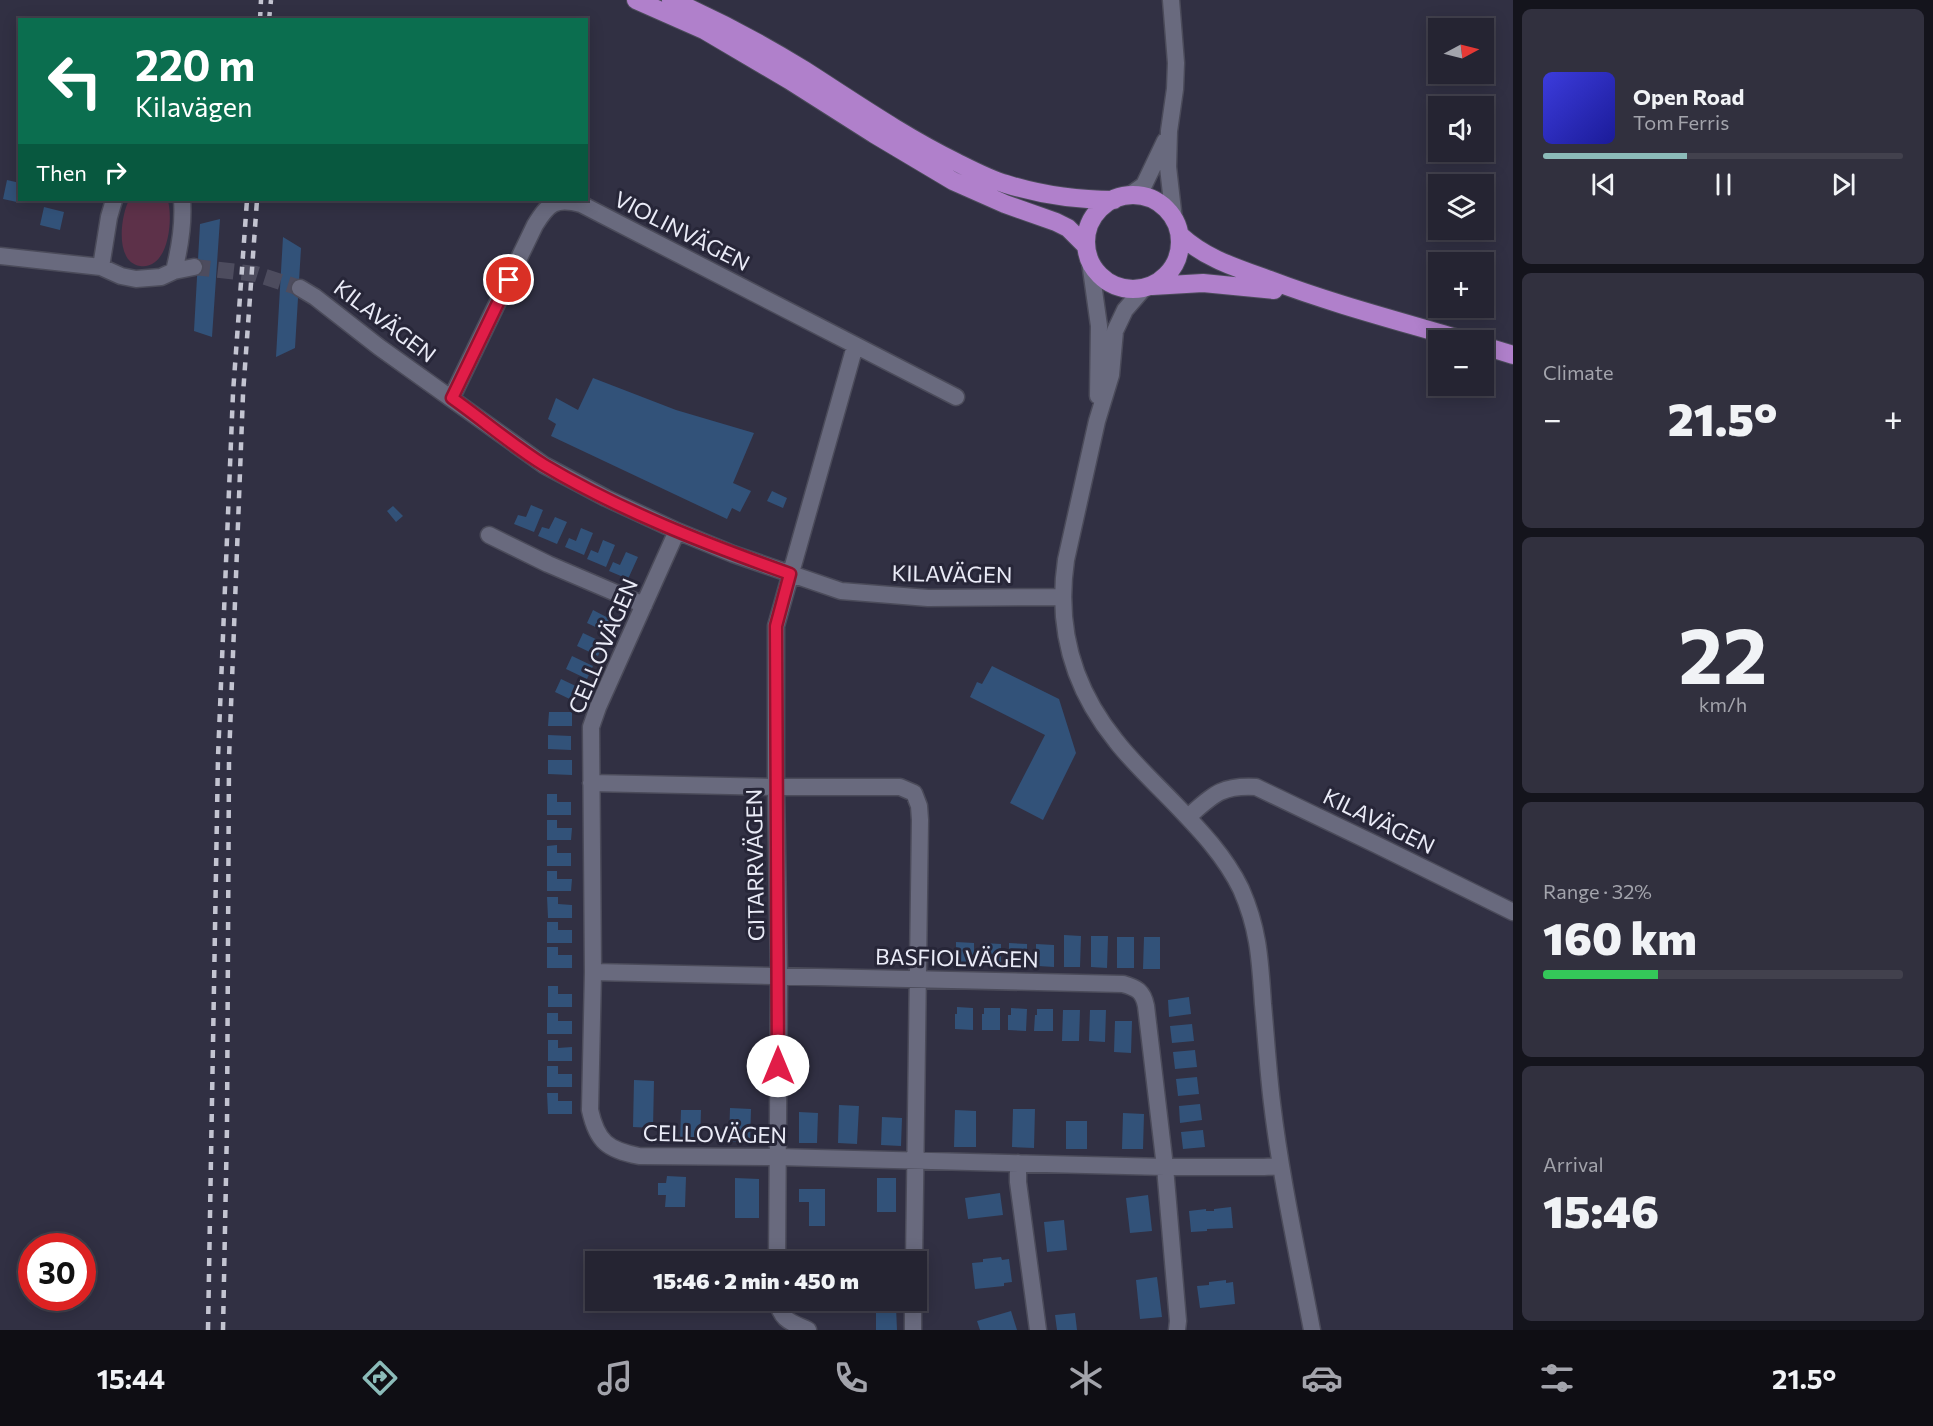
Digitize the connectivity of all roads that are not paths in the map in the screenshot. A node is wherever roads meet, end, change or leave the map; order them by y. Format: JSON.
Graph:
{"nodes":[{"id":1,"x":636,"y":0,"type":"edge"},
{"id":2,"x":671,"y":0,"type":"edge"},
{"id":3,"x":1171,"y":0,"type":"edge"},
{"id":4,"x":1169,"y":131,"type":"junction"},
{"id":5,"x":1122,"y":198,"type":"junction"},
{"id":6,"x":114,"y":201,"type":"edge"},
{"id":7,"x":182,"y":201,"type":"edge"},
{"id":8,"x":1177,"y":228,"type":"junction"},
{"id":9,"x":1088,"y":254,"type":"junction"},
{"id":10,"x":0,"y":256,"type":"edge"},
{"id":11,"x":102,"y":267,"type":"junction"},
{"id":12,"x":194,"y":267,"type":"tunnel mouth"},
{"id":13,"x":174,"y":271,"type":"junction"},
{"id":14,"x":1148,"y":287,"type":"junction"},
{"id":15,"x":300,"y":288,"type":"tunnel mouth"},
{"id":16,"x":1309,"y":295,"type":"junction"},
{"id":17,"x":1429,"y":330,"type":"edge"},
{"id":18,"x":855,"y":346,"type":"junction"},
{"id":19,"x":1494,"y":349,"type":"edge"},
{"id":20,"x":1513,"y":355,"type":"edge"},
{"id":21,"x":956,"y":397,"type":"dead end"},
{"id":22,"x":452,"y":398,"type":"junction"},
{"id":23,"x":1096,"y":420,"type":"junction"},
{"id":24,"x":677,"y":531,"type":"junction"},
{"id":25,"x":489,"y":535,"type":"dead end"},
{"id":26,"x":790,"y":574,"type":"junction"},
{"id":27,"x":1062,"y":597,"type":"junction"},
{"id":28,"x":644,"y":605,"type":"junction"},
{"id":29,"x":591,"y":783,"type":"junction"},
{"id":30,"x":776,"y":788,"type":"junction"},
{"id":31,"x":1188,"y":817,"type":"junction"},
{"id":32,"x":1513,"y":912,"type":"edge"},
{"id":33,"x":592,"y":972,"type":"junction"},
{"id":34,"x":779,"y":976,"type":"junction"},
{"id":35,"x":919,"y":979,"type":"junction"},
{"id":36,"x":778,"y":1157,"type":"junction"},
{"id":37,"x":915,"y":1161,"type":"junction"},
{"id":38,"x":1018,"y":1163,"type":"junction"},
{"id":39,"x":1281,"y":1166,"type":"junction"},
{"id":40,"x":1165,"y":1167,"type":"junction"},
{"id":41,"x":777,"y":1251,"type":"edge"},
{"id":42,"x":914,"y":1251,"type":"edge"},
{"id":43,"x":780,"y":1311,"type":"edge"},
{"id":44,"x":913,"y":1311,"type":"edge"},
{"id":45,"x":808,"y":1330,"type":"edge"},
{"id":46,"x":913,"y":1330,"type":"edge"},
{"id":47,"x":1038,"y":1330,"type":"edge"},
{"id":48,"x":1177,"y":1330,"type":"edge"},
{"id":49,"x":1312,"y":1330,"type":"edge"}],
"edges":[{"from":1,"to":9,"type":"main road"},
{"from":2,"to":5,"type":"main road"},
{"from":3,"to":4,"type":"street"},
{"from":4,"to":5,"type":"street"},
{"from":4,"to":8,"type":"street"},
{"from":5,"to":8,"type":"main road"},
{"from":5,"to":9,"type":"main road"},
{"from":6,"to":11,"type":"street"},
{"from":7,"to":13,"type":"street"},
{"from":8,"to":14,"type":"main road"},
{"from":8,"to":16,"type":"main road"},
{"from":9,"to":14,"type":"main road"},
{"from":9,"to":23,"type":"street"},
{"from":10,"to":11,"type":"street"},
{"from":11,"to":13,"type":"street"},
{"from":12,"to":13,"type":"street"},
{"from":14,"to":16,"type":"main road"},
{"from":14,"to":23,"type":"street"},
{"from":15,"to":22,"type":"street","name":"KILAVÄGEN"},
{"from":16,"to":17,"type":"main road"},
{"from":18,"to":21,"type":"street","name":"VIOLINVÄGEN"},
{"from":18,"to":22,"type":"street","name":"VIOLINVÄGEN"},
{"from":18,"to":26,"type":"street"},
{"from":19,"to":20,"type":"main road"},
{"from":22,"to":24,"type":"street","name":"KILAVÄGEN"},
{"from":23,"to":27,"type":"street"},
{"from":24,"to":26,"type":"street","name":"KILAVÄGEN"},
{"from":24,"to":28,"type":"street","name":"CELLOVÄGEN"},
{"from":25,"to":28,"type":"street"},
{"from":26,"to":27,"type":"street","name":"KILAVÄGEN"},
{"from":26,"to":30,"type":"street","name":"GITARRVÄGEN"},
{"from":27,"to":31,"type":"street"},
{"from":28,"to":29,"type":"street","name":"CELLOVÄGEN"},
{"from":29,"to":30,"type":"street"},
{"from":29,"to":33,"type":"street","name":"CELLOVÄGEN"},
{"from":30,"to":34,"type":"street","name":"GITARRVÄGEN"},
{"from":30,"to":35,"type":"street"},
{"from":31,"to":32,"type":"street","name":"KILAVÄGEN"},
{"from":31,"to":39,"type":"street"},
{"from":33,"to":34,"type":"street","name":"BASFIOLVÄGEN"},
{"from":33,"to":36,"type":"street","name":"CELLOVÄGEN"},
{"from":34,"to":35,"type":"street","name":"BASFIOLVÄGEN"},
{"from":34,"to":36,"type":"street","name":"GITARRVÄGEN"},
{"from":35,"to":37,"type":"street"},
{"from":35,"to":40,"type":"street","name":"BASFIOLVÄGEN"},
{"from":36,"to":37,"type":"street","name":"CELLOVÄGEN"},
{"from":36,"to":41,"type":"street","name":"GITARRVÄGEN"},
{"from":37,"to":38,"type":"street","name":"CELLOVÄGEN"},
{"from":37,"to":42,"type":"street"},
{"from":38,"to":40,"type":"street","name":"CELLOVÄGEN"},
{"from":38,"to":47,"type":"street"},
{"from":39,"to":40,"type":"street","name":"CELLOVÄGEN"},
{"from":39,"to":49,"type":"street"},
{"from":40,"to":48,"type":"street","name":"BASFIOLVÄGEN"},
{"from":43,"to":45,"type":"street"},
{"from":44,"to":46,"type":"street"}]}
